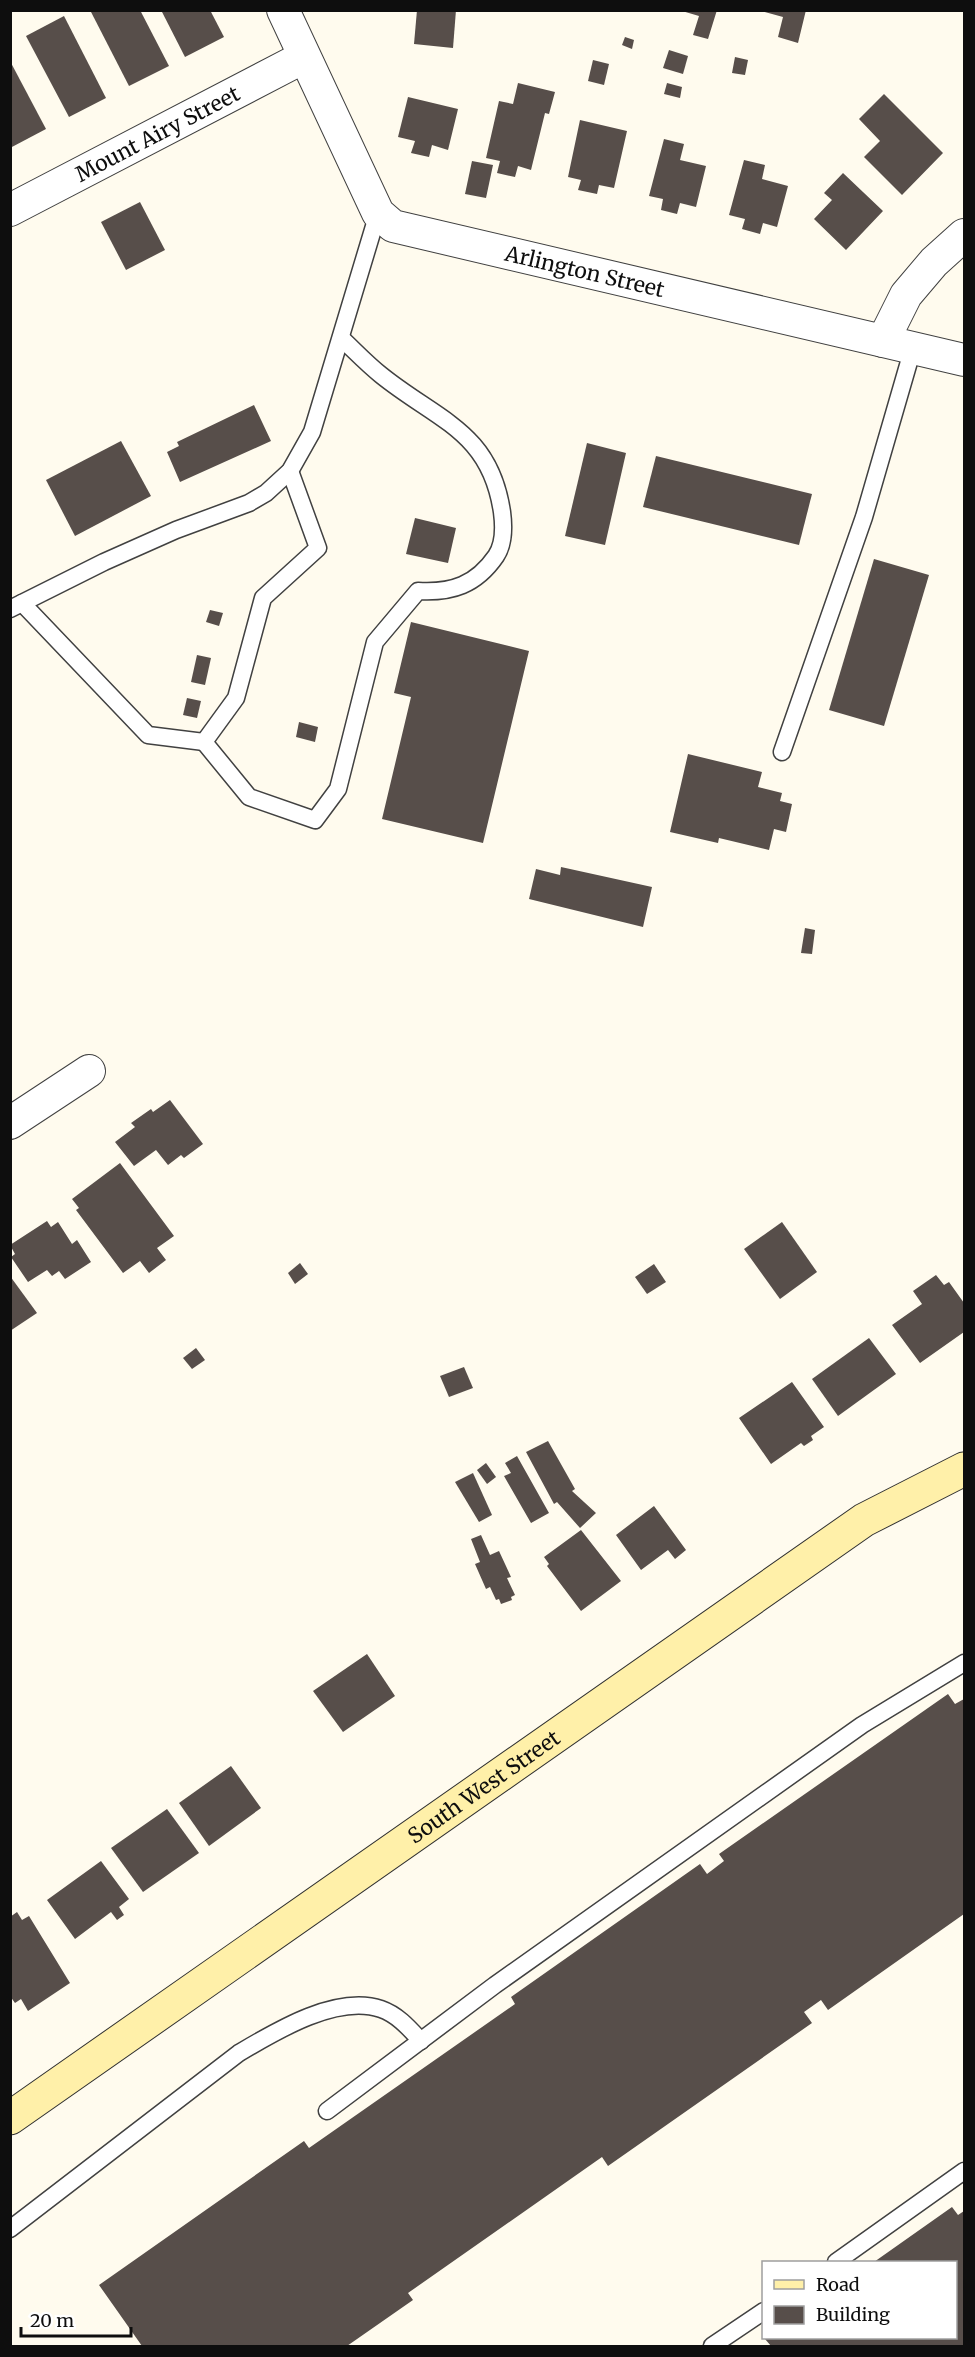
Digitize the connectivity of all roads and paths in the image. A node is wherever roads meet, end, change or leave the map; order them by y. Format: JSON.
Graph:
{"nodes":[{"id":1,"x":283,"y":10,"type":"edge"},
{"id":2,"x":304,"y":57,"type":"junction"},
{"id":3,"x":10,"y":210,"type":"edge"},
{"id":4,"x":378,"y":213,"type":"junction"},
{"id":5,"x":964,"y":235,"type":"edge"},
{"id":6,"x":341,"y":338,"type":"junction"},
{"id":7,"x":898,"y":345,"type":"junction"},
{"id":8,"x":964,"y":360,"type":"edge"},
{"id":9,"x":290,"y":471,"type":"junction"},
{"id":10,"x":16,"y":606,"type":"edge"},
{"id":11,"x":204,"y":742,"type":"junction"},
{"id":12,"x":782,"y":752,"type":"dead end"},
{"id":13,"x":89,"y":1071,"type":"dead end"},
{"id":14,"x":10,"y":1123,"type":"edge"},
{"id":15,"x":964,"y":1469,"type":"edge"},
{"id":16,"x":964,"y":1663,"type":"edge"},
{"id":17,"x":421,"y":2041,"type":"junction"},
{"id":18,"x":327,"y":2111,"type":"dead end"},
{"id":19,"x":10,"y":2118,"type":"edge"},
{"id":20,"x":964,"y":2171,"type":"edge"},
{"id":21,"x":10,"y":2229,"type":"edge"},
{"id":22,"x":837,"y":2261,"type":"edge"},
{"id":23,"x":762,"y":2313,"type":"edge"},
{"id":24,"x":712,"y":2346,"type":"edge"}],
"edges":[{"from":1,"to":2,"type":"street"},
{"from":2,"to":3,"type":"street","name":"Mount Airy Street"},
{"from":2,"to":4,"type":"street"},
{"from":4,"to":6,"type":"lane"},
{"from":4,"to":7,"type":"street","name":"Arlington Street"},
{"from":5,"to":7,"type":"street"},
{"from":6,"to":9,"type":"lane"},
{"from":6,"to":11,"type":"lane"},
{"from":7,"to":8,"type":"street","name":"Arlington Street"},
{"from":7,"to":12,"type":"lane"},
{"from":9,"to":10,"type":"lane"},
{"from":9,"to":11,"type":"lane"},
{"from":10,"to":11,"type":"lane"},
{"from":13,"to":14,"type":"street"},
{"from":15,"to":19,"type":"street","name":"South West Street"},
{"from":16,"to":17,"type":"lane"},
{"from":17,"to":18,"type":"lane"},
{"from":17,"to":21,"type":"lane"},
{"from":20,"to":22,"type":"lane"},
{"from":23,"to":24,"type":"lane"}]}
